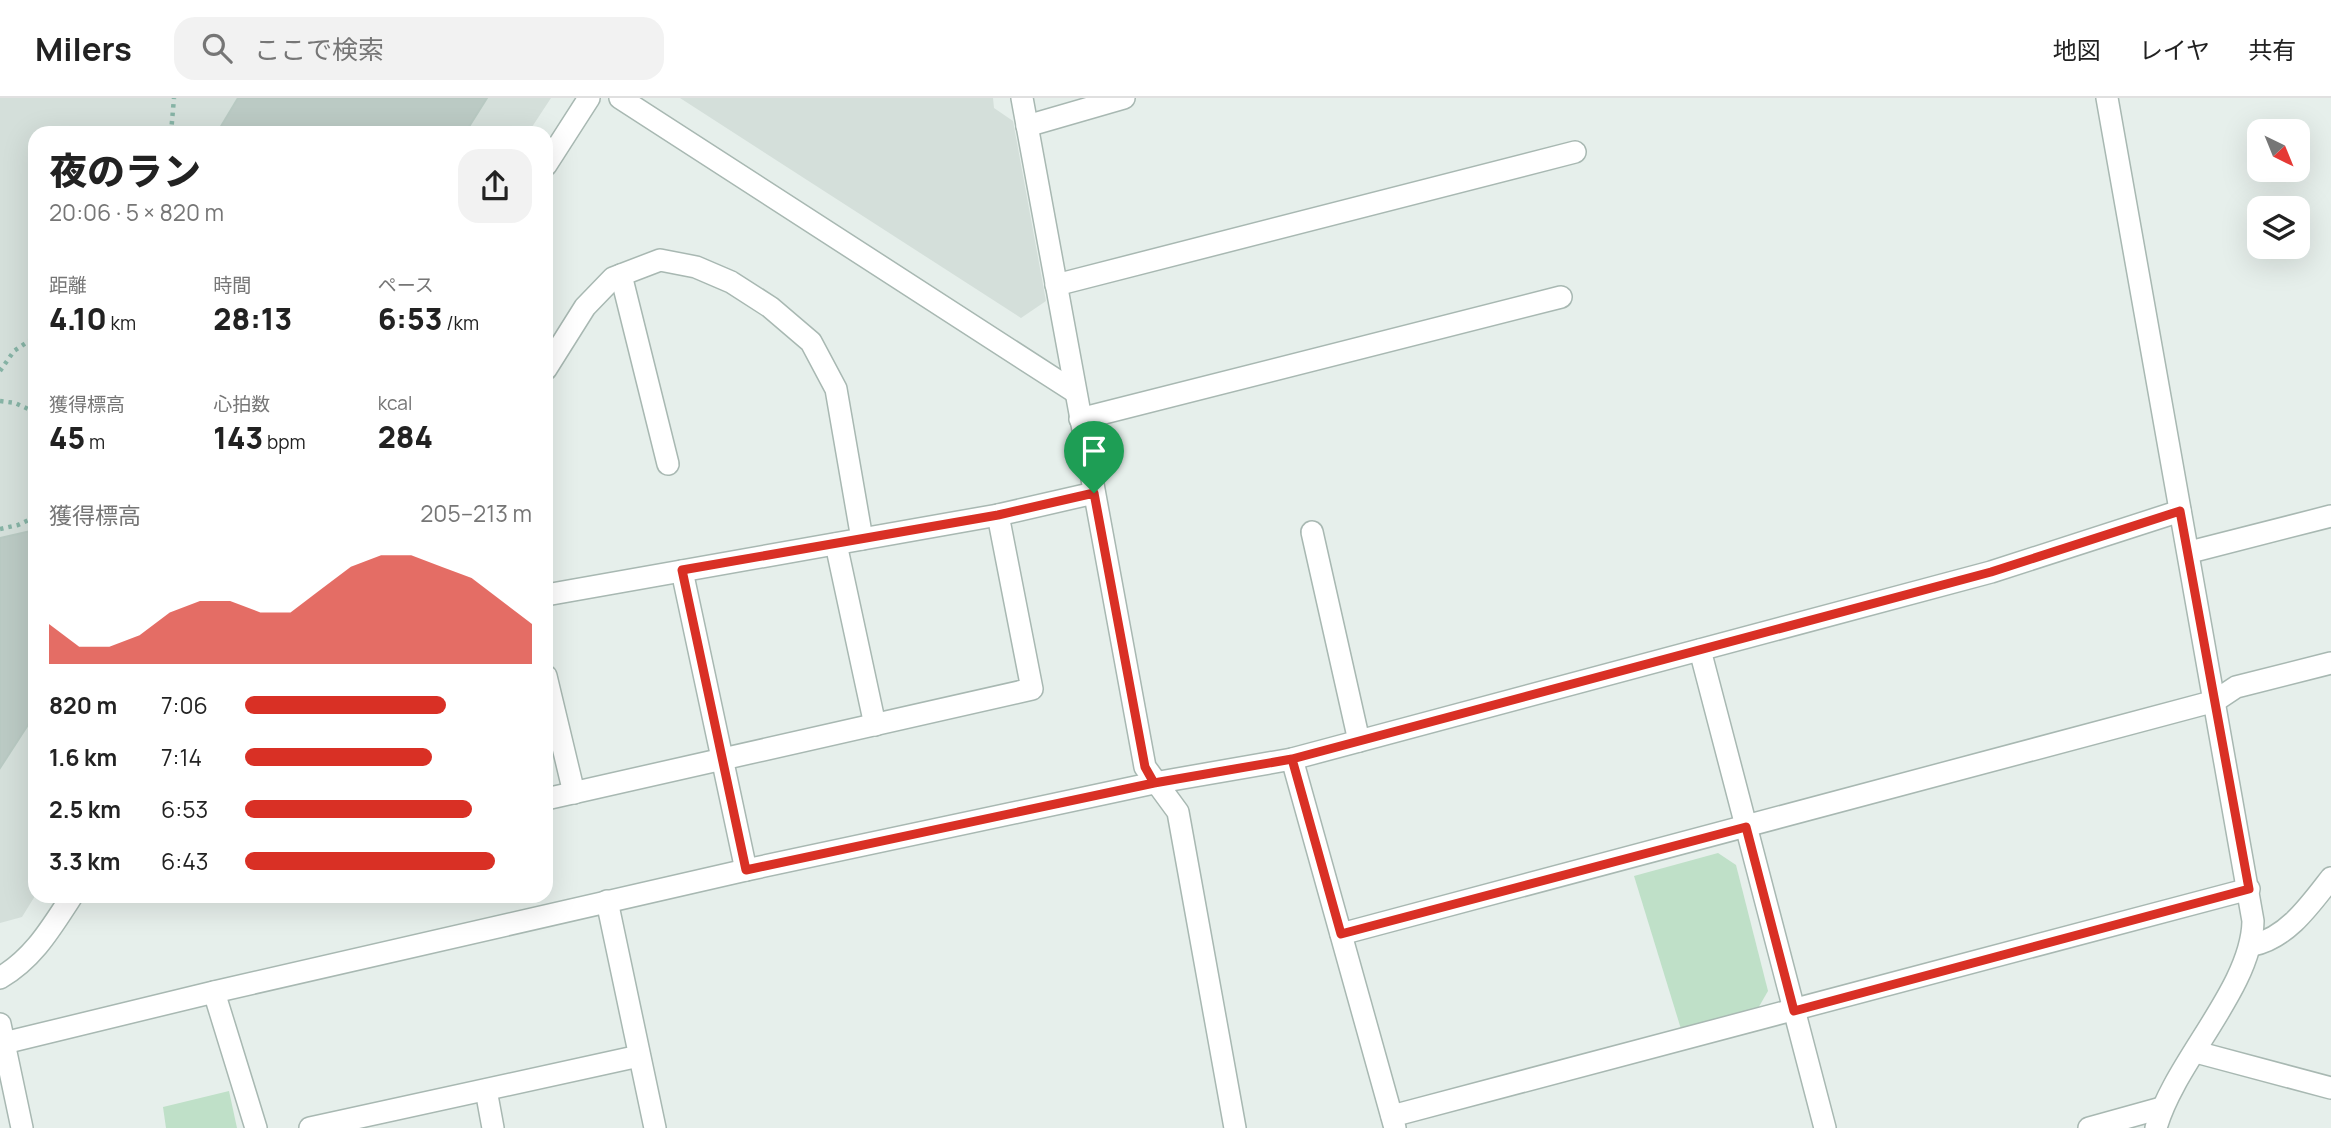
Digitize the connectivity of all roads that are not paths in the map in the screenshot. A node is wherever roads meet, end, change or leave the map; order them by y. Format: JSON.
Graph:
{"nodes":[{"id":1,"x":589,"y":98,"type":"edge"},
{"id":2,"x":620,"y":98,"type":"edge"},
{"id":3,"x":1022,"y":98,"type":"edge"},
{"id":4,"x":1124,"y":98,"type":"edge"},
{"id":5,"x":2107,"y":98,"type":"edge"},
{"id":6,"x":1027,"y":125,"type":"junction"},
{"id":7,"x":1575,"y":152,"type":"dead end"},
{"id":8,"x":553,"y":154,"type":"edge"},
{"id":9,"x":621,"y":275,"type":"junction"},
{"id":10,"x":1056,"y":285,"type":"junction"},
{"id":11,"x":1561,"y":297,"type":"dead end"},
{"id":12,"x":553,"y":358,"type":"edge"},
{"id":13,"x":1075,"y":392,"type":"junction"},
{"id":14,"x":1080,"y":419,"type":"junction"},
{"id":15,"x":668,"y":464,"type":"dead end"},
{"id":16,"x":1094,"y":493,"type":"junction"},
{"id":17,"x":2180,"y":511,"type":"junction"},
{"id":18,"x":998,"y":515,"type":"junction"},
{"id":19,"x":2331,"y":516,"type":"edge"},
{"id":20,"x":1312,"y":532,"type":"dead end"},
{"id":21,"x":862,"y":539,"type":"junction"},
{"id":22,"x":836,"y":544,"type":"junction"},
{"id":23,"x":2190,"y":552,"type":"junction"},
{"id":24,"x":682,"y":570,"type":"junction"},
{"id":25,"x":553,"y":594,"type":"edge"},
{"id":26,"x":1700,"y":650,"type":"junction"},
{"id":27,"x":2331,"y":663,"type":"edge"},
{"id":28,"x":2215,"y":701,"type":"junction"},
{"id":29,"x":553,"y":705,"type":"edge"},
{"id":30,"x":875,"y":724,"type":"junction"},
{"id":31,"x":1359,"y":741,"type":"junction"},
{"id":32,"x":721,"y":759,"type":"junction"},
{"id":33,"x":1292,"y":759,"type":"junction"},
{"id":34,"x":1154,"y":783,"type":"junction"},
{"id":35,"x":574,"y":793,"type":"junction"},
{"id":36,"x":553,"y":798,"type":"edge"},
{"id":37,"x":1746,"y":827,"type":"junction"},
{"id":38,"x":746,"y":870,"type":"junction"},
{"id":39,"x":2331,"y":878,"type":"edge"},
{"id":40,"x":2249,"y":889,"type":"junction"},
{"id":41,"x":607,"y":901,"type":"junction"},
{"id":42,"x":67,"y":903,"type":"edge"},
{"id":43,"x":1341,"y":934,"type":"junction"},
{"id":44,"x":2253,"y":945,"type":"junction"},
{"id":45,"x":0,"y":978,"type":"edge"},
{"id":46,"x":214,"y":992,"type":"junction"},
{"id":47,"x":1794,"y":1011,"type":"junction"},
{"id":48,"x":2,"y":1034,"type":"edge"},
{"id":49,"x":2196,"y":1052,"type":"junction"},
{"id":50,"x":639,"y":1056,"type":"junction"},
{"id":51,"x":5,"y":1076,"type":"edge"},
{"id":52,"x":2331,"y":1088,"type":"edge"},
{"id":53,"x":486,"y":1090,"type":"junction"},
{"id":54,"x":2159,"y":1118,"type":"edge"},
{"id":55,"x":1393,"y":1122,"type":"edge"},
{"id":56,"x":336,"y":1125,"type":"edge"},
{"id":57,"x":22,"y":1128,"type":"edge"},
{"id":58,"x":256,"y":1128,"type":"edge"},
{"id":59,"x":310,"y":1128,"type":"edge"},
{"id":60,"x":493,"y":1128,"type":"edge"},
{"id":61,"x":655,"y":1128,"type":"edge"},
{"id":62,"x":1235,"y":1128,"type":"edge"},
{"id":63,"x":1825,"y":1128,"type":"edge"},
{"id":64,"x":2089,"y":1128,"type":"edge"}],
"edges":[{"from":1,"to":8,"type":"street"},
{"from":2,"to":13,"type":"street"},
{"from":3,"to":6,"type":"street"},
{"from":4,"to":6,"type":"street"},
{"from":5,"to":17,"type":"street"},
{"from":6,"to":10,"type":"street"},
{"from":7,"to":10,"type":"street"},
{"from":9,"to":12,"type":"street"},
{"from":9,"to":15,"type":"street"},
{"from":9,"to":21,"type":"street"},
{"from":10,"to":13,"type":"street"},
{"from":11,"to":14,"type":"street"},
{"from":13,"to":14,"type":"street"},
{"from":14,"to":16,"type":"street"},
{"from":16,"to":18,"type":"street"},
{"from":16,"to":34,"type":"street"},
{"from":17,"to":23,"type":"street"},
{"from":17,"to":26,"type":"street"},
{"from":18,"to":21,"type":"street"},
{"from":18,"to":30,"type":"street"},
{"from":19,"to":23,"type":"street"},
{"from":20,"to":31,"type":"street"},
{"from":21,"to":22,"type":"street"},
{"from":22,"to":24,"type":"street"},
{"from":22,"to":30,"type":"street"},
{"from":23,"to":28,"type":"street"},
{"from":24,"to":25,"type":"street"},
{"from":24,"to":32,"type":"street"},
{"from":26,"to":31,"type":"street"},
{"from":26,"to":37,"type":"street"},
{"from":27,"to":28,"type":"street"},
{"from":28,"to":37,"type":"street"},
{"from":28,"to":40,"type":"street"},
{"from":29,"to":35,"type":"street"},
{"from":30,"to":32,"type":"street"},
{"from":31,"to":33,"type":"street"},
{"from":32,"to":35,"type":"street"},
{"from":32,"to":38,"type":"street"},
{"from":33,"to":34,"type":"street"},
{"from":33,"to":43,"type":"street"},
{"from":34,"to":38,"type":"street"},
{"from":34,"to":62,"type":"street"},
{"from":35,"to":36,"type":"street"},
{"from":37,"to":43,"type":"street"},
{"from":37,"to":47,"type":"street"},
{"from":38,"to":41,"type":"street"},
{"from":39,"to":44,"type":"street"},
{"from":40,"to":44,"type":"street"},
{"from":40,"to":47,"type":"street"},
{"from":41,"to":46,"type":"street"},
{"from":41,"to":50,"type":"street"},
{"from":42,"to":45,"type":"street"},
{"from":43,"to":55,"type":"street"},
{"from":44,"to":49,"type":"street"},
{"from":46,"to":48,"type":"street"},
{"from":46,"to":58,"type":"street"},
{"from":47,"to":55,"type":"street"},
{"from":47,"to":63,"type":"street"},
{"from":48,"to":51,"type":"street"},
{"from":49,"to":52,"type":"street"},
{"from":49,"to":54,"type":"street"},
{"from":50,"to":53,"type":"street"},
{"from":50,"to":61,"type":"street"},
{"from":51,"to":57,"type":"street"},
{"from":53,"to":56,"type":"street"},
{"from":53,"to":60,"type":"street"},
{"from":54,"to":64,"type":"street"},
{"from":56,"to":59,"type":"street"}]}
